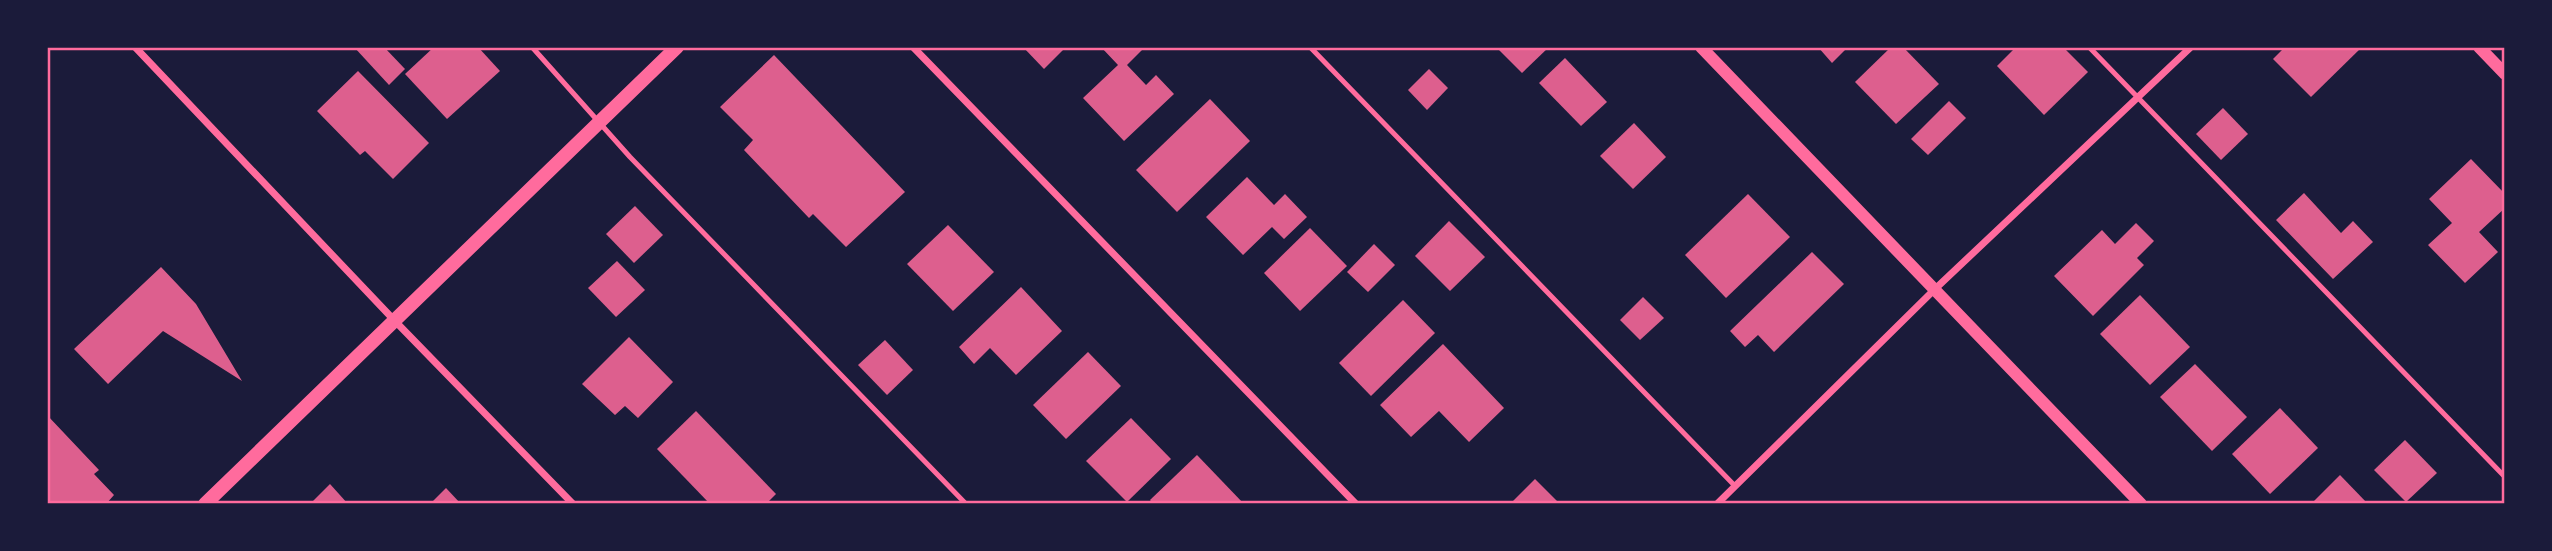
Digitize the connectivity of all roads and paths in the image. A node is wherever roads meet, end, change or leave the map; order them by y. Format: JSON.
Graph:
{"nodes":[{"id":1,"x":135,"y":47,"type":"edge"},
{"id":2,"x":532,"y":47,"type":"edge"},
{"id":3,"x":677,"y":47,"type":"edge"},
{"id":4,"x":913,"y":47,"type":"edge"},
{"id":5,"x":1310,"y":47,"type":"edge"},
{"id":6,"x":1701,"y":47,"type":"edge"},
{"id":7,"x":2089,"y":47,"type":"edge"},
{"id":8,"x":2191,"y":47,"type":"edge"},
{"id":9,"x":2479,"y":47,"type":"edge"},
{"id":10,"x":2505,"y":74,"type":"edge"},
{"id":11,"x":2138,"y":99,"type":"junction"},
{"id":12,"x":599,"y":122,"type":"junction"},
{"id":13,"x":1934,"y":290,"type":"junction"},
{"id":14,"x":394,"y":320,"type":"junction"},
{"id":15,"x":2505,"y":477,"type":"edge"},
{"id":16,"x":1735,"y":486,"type":"junction"},
{"id":17,"x":205,"y":504,"type":"edge"},
{"id":18,"x":573,"y":504,"type":"edge"},
{"id":19,"x":966,"y":504,"type":"edge"},
{"id":20,"x":1356,"y":504,"type":"edge"},
{"id":21,"x":1717,"y":504,"type":"edge"},
{"id":22,"x":2141,"y":504,"type":"edge"}],
"edges":[{"from":1,"to":14,"type":"street"},
{"from":2,"to":12,"type":"lane"},
{"from":3,"to":12,"type":"main road"},
{"from":4,"to":20,"type":"street"},
{"from":5,"to":16,"type":"lane"},
{"from":6,"to":13,"type":"street"},
{"from":7,"to":11,"type":"lane"},
{"from":8,"to":11,"type":"street"},
{"from":9,"to":10,"type":"street"},
{"from":11,"to":13,"type":"street"},
{"from":11,"to":15,"type":"lane"},
{"from":12,"to":14,"type":"main road"},
{"from":12,"to":19,"type":"lane"},
{"from":13,"to":16,"type":"street"},
{"from":13,"to":22,"type":"street"},
{"from":14,"to":17,"type":"main road"},
{"from":14,"to":18,"type":"street"},
{"from":16,"to":21,"type":"street"}]}
